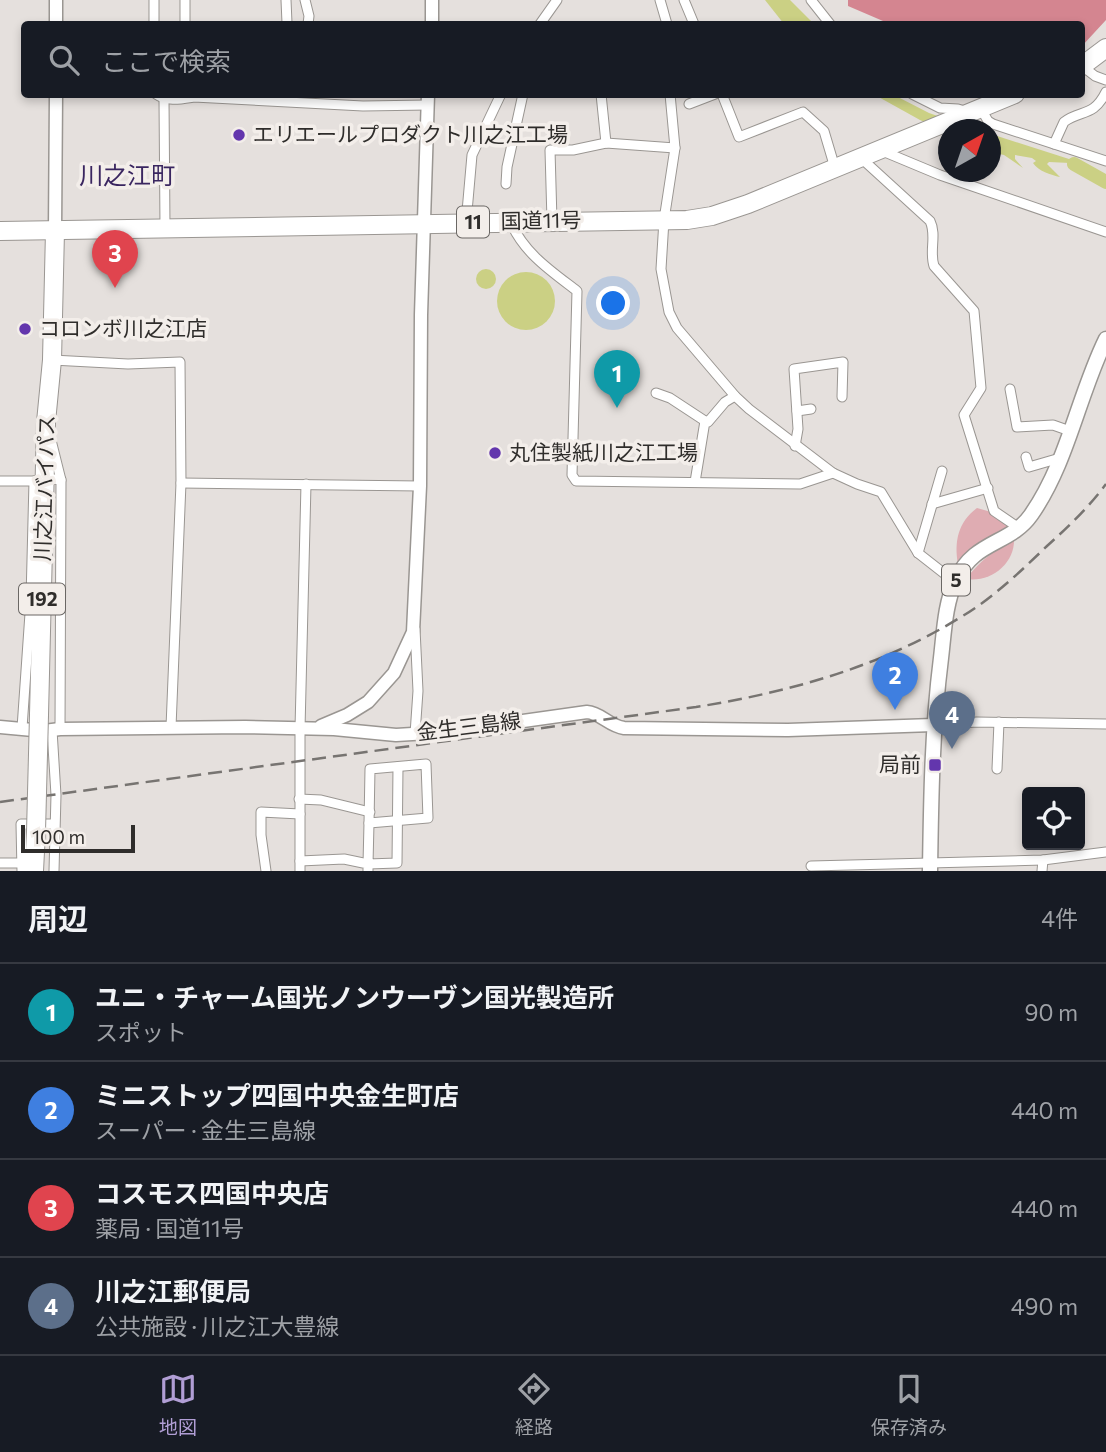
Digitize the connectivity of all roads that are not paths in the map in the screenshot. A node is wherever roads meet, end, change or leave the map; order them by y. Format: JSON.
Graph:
{"nodes":[{"id":1,"x":56,"y":0,"type":"edge"},
{"id":2,"x":154,"y":0,"type":"edge"},
{"id":3,"x":185,"y":0,"type":"edge"},
{"id":4,"x":286,"y":0,"type":"edge"},
{"id":5,"x":305,"y":0,"type":"edge"},
{"id":6,"x":432,"y":0,"type":"edge"},
{"id":7,"x":557,"y":0,"type":"edge"},
{"id":8,"x":660,"y":0,"type":"edge"},
{"id":9,"x":684,"y":0,"type":"edge"},
{"id":10,"x":811,"y":0,"type":"edge"},
{"id":11,"x":56,"y":21,"type":"edge"},
{"id":12,"x":153,"y":21,"type":"edge"},
{"id":13,"x":186,"y":21,"type":"edge"},
{"id":14,"x":287,"y":21,"type":"edge"},
{"id":15,"x":308,"y":21,"type":"edge"},
{"id":16,"x":432,"y":21,"type":"edge"},
{"id":17,"x":542,"y":21,"type":"edge"},
{"id":18,"x":666,"y":21,"type":"edge"},
{"id":19,"x":693,"y":21,"type":"edge"},
{"id":20,"x":828,"y":21,"type":"edge"},
{"id":21,"x":1106,"y":48,"type":"edge"},
{"id":22,"x":1085,"y":64,"type":"edge"},
{"id":23,"x":1085,"y":68,"type":"edge"},
{"id":24,"x":1106,"y":80,"type":"edge"},
{"id":25,"x":1106,"y":92,"type":"edge"},
{"id":26,"x":56,"y":98,"type":"edge"},
{"id":27,"x":160,"y":98,"type":"edge"},
{"id":28,"x":228,"y":98,"type":"edge"},
{"id":29,"x":499,"y":98,"type":"edge"},
{"id":30,"x":522,"y":98,"type":"edge"},
{"id":31,"x":601,"y":98,"type":"edge"},
{"id":32,"x":670,"y":98,"type":"edge"},
{"id":33,"x":712,"y":98,"type":"edge"},
{"id":34,"x":724,"y":98,"type":"edge"},
{"id":35,"x":920,"y":98,"type":"edge"},
{"id":36,"x":1006,"y":98,"type":"edge"},
{"id":37,"x":428,"y":100,"type":"edge"},
{"id":38,"x":689,"y":104,"type":"dead end"},
{"id":39,"x":975,"y":111,"type":"junction"},
{"id":40,"x":606,"y":143,"type":"junction"},
{"id":41,"x":1054,"y":144,"type":"junction"},
{"id":42,"x":675,"y":148,"type":"junction"},
{"id":43,"x":879,"y":150,"type":"junction"},
{"id":44,"x":860,"y":158,"type":"junction"},
{"id":45,"x":1106,"y":161,"type":"edge"},
{"id":46,"x":835,"y":168,"type":"junction"},
{"id":47,"x":506,"y":184,"type":"dead end"},
{"id":48,"x":664,"y":220,"type":"junction"},
{"id":49,"x":552,"y":221,"type":"junction"},
{"id":50,"x":510,"y":222,"type":"junction"},
{"id":51,"x":423,"y":223,"type":"junction"},
{"id":52,"x":466,"y":223,"type":"junction"},
{"id":53,"x":165,"y":228,"type":"junction"},
{"id":54,"x":0,"y":231,"type":"edge"},
{"id":55,"x":55,"y":231,"type":"junction"},
{"id":56,"x":1106,"y":232,"type":"edge"},
{"id":57,"x":1106,"y":339,"type":"edge"},
{"id":58,"x":52,"y":360,"type":"junction"},
{"id":59,"x":1102,"y":361,"type":"edge"},
{"id":60,"x":1010,"y":388,"type":"dead end"},
{"id":61,"x":656,"y":393,"type":"dead end"},
{"id":62,"x":735,"y":396,"type":"junction"},
{"id":63,"x":842,"y":397,"type":"dead end"},
{"id":64,"x":811,"y":409,"type":"dead end"},
{"id":65,"x":797,"y":411,"type":"junction"},
{"id":66,"x":705,"y":421,"type":"junction"},
{"id":67,"x":1070,"y":431,"type":"junction"},
{"id":68,"x":795,"y":446,"type":"junction"},
{"id":69,"x":1027,"y":457,"type":"dead end"},
{"id":70,"x":1060,"y":458,"type":"junction"},
{"id":71,"x":942,"y":471,"type":"dead end"},
{"id":72,"x":833,"y":473,"type":"junction"},
{"id":73,"x":47,"y":479,"type":"junction"},
{"id":74,"x":0,"y":481,"type":"edge"},
{"id":75,"x":695,"y":482,"type":"junction"},
{"id":76,"x":181,"y":483,"type":"junction"},
{"id":77,"x":306,"y":484,"type":"junction"},
{"id":78,"x":420,"y":486,"type":"junction"},
{"id":79,"x":988,"y":488,"type":"junction"},
{"id":80,"x":932,"y":504,"type":"junction"},
{"id":81,"x":1019,"y":528,"type":"junction"},
{"id":82,"x":918,"y":553,"type":"junction"},
{"id":83,"x":955,"y":582,"type":"junction"},
{"id":84,"x":414,"y":617,"type":"junction"},
{"id":85,"x":368,"y":702,"type":"junction"},
{"id":86,"x":355,"y":711,"type":"junction"},
{"id":87,"x":999,"y":722,"type":"junction"},
{"id":88,"x":1106,"y":724,"type":"edge"},
{"id":89,"x":933,"y":725,"type":"junction"},
{"id":90,"x":0,"y":727,"type":"edge"},
{"id":91,"x":171,"y":727,"type":"junction"},
{"id":92,"x":22,"y":728,"type":"junction"},
{"id":93,"x":56,"y":729,"type":"junction"},
{"id":94,"x":303,"y":729,"type":"junction"},
{"id":95,"x":360,"y":730,"type":"junction"},
{"id":96,"x":383,"y":733,"type":"junction"},
{"id":97,"x":415,"y":734,"type":"junction"},
{"id":98,"x":398,"y":766,"type":"junction"},
{"id":99,"x":997,"y":769,"type":"dead end"},
{"id":100,"x":299,"y":799,"type":"junction"},
{"id":101,"x":370,"y":812,"type":"junction"},
{"id":102,"x":300,"y":814,"type":"junction"},
{"id":103,"x":397,"y":821,"type":"junction"},
{"id":104,"x":369,"y":823,"type":"junction"},
{"id":105,"x":54,"y":824,"type":"junction"},
{"id":106,"x":1106,"y":852,"type":"edge"},
{"id":107,"x":1043,"y":860,"type":"junction"},
{"id":108,"x":0,"y":863,"type":"edge"},
{"id":109,"x":300,"y":866,"type":"edge"},
{"id":110,"x":811,"y":866,"type":"dead end"},
{"id":111,"x":930,"y":866,"type":"edge"},
{"id":112,"x":368,"y":867,"type":"edge"},
{"id":113,"x":26,"y":868,"type":"edge"},
{"id":114,"x":54,"y":871,"type":"edge"},
{"id":115,"x":266,"y":871,"type":"edge"},
{"id":116,"x":1042,"y":871,"type":"edge"}],
"edges":[{"from":1,"to":11,"type":"street"},
{"from":2,"to":12,"type":"street"},
{"from":3,"to":13,"type":"street"},
{"from":4,"to":14,"type":"street"},
{"from":5,"to":15,"type":"street"},
{"from":6,"to":16,"type":"street"},
{"from":7,"to":17,"type":"street"},
{"from":8,"to":18,"type":"street"},
{"from":9,"to":19,"type":"street"},
{"from":10,"to":20,"type":"street"},
{"from":21,"to":22,"type":"highway"},
{"from":23,"to":24,"type":"street"},
{"from":25,"to":41,"type":"street"},
{"from":26,"to":55,"type":"street"},
{"from":27,"to":53,"type":"street"},
{"from":28,"to":37,"type":"street"},
{"from":29,"to":52,"type":"street"},
{"from":30,"to":47,"type":"street"},
{"from":31,"to":40,"type":"street"},
{"from":32,"to":42,"type":"street"},
{"from":33,"to":38,"type":"street"},
{"from":34,"to":46,"type":"street"},
{"from":35,"to":39,"type":"street"},
{"from":36,"to":39,"type":"highway","name":"国道11号","number":"11"},
{"from":37,"to":51,"type":"street"},
{"from":39,"to":41,"type":"street"},
{"from":39,"to":43,"type":"highway","name":"国道11号","number":"11"},
{"from":40,"to":42,"type":"street"},
{"from":40,"to":49,"type":"street"},
{"from":41,"to":45,"type":"street"},
{"from":42,"to":48,"type":"street"},
{"from":43,"to":44,"type":"highway","name":"国道11号","number":"11"},
{"from":43,"to":56,"type":"street"},
{"from":44,"to":46,"type":"highway","name":"国道11号","number":"11"},
{"from":44,"to":79,"type":"street"},
{"from":46,"to":48,"type":"highway","name":"国道11号","number":"11"},
{"from":48,"to":49,"type":"highway","name":"国道11号","number":"11"},
{"from":48,"to":62,"type":"street"},
{"from":49,"to":50,"type":"highway","name":"国道11号","number":"11"},
{"from":50,"to":52,"type":"highway","name":"国道11号","number":"11"},
{"from":50,"to":75,"type":"street"},
{"from":51,"to":52,"type":"highway","name":"国道11号","number":"11"},
{"from":51,"to":53,"type":"highway","name":"国道11号","number":"11"},
{"from":51,"to":78,"type":"street"},
{"from":53,"to":55,"type":"highway","name":"国道11号","number":"11"},
{"from":54,"to":55,"type":"highway","name":"国道11号","number":"11"},
{"from":55,"to":58,"type":"highway","name":"川之江バイパス","number":"192"},
{"from":57,"to":59,"type":"main road","number":"5"},
{"from":58,"to":73,"type":"highway","name":"川之江バイパス","number":"192"},
{"from":58,"to":76,"type":"street"},
{"from":59,"to":67,"type":"main road","number":"5"},
{"from":60,"to":67,"type":"street"},
{"from":61,"to":66,"type":"street"},
{"from":62,"to":66,"type":"street"},
{"from":62,"to":68,"type":"street"},
{"from":63,"to":65,"type":"street"},
{"from":64,"to":65,"type":"street"},
{"from":65,"to":68,"type":"street"},
{"from":66,"to":75,"type":"street"},
{"from":67,"to":70,"type":"main road","number":"5"},
{"from":68,"to":72,"type":"street"},
{"from":69,"to":70,"type":"street"},
{"from":70,"to":81,"type":"main road","number":"5"},
{"from":71,"to":80,"type":"street"},
{"from":72,"to":75,"type":"street"},
{"from":72,"to":82,"type":"street"},
{"from":73,"to":74,"type":"street"},
{"from":73,"to":92,"type":"street"},
{"from":73,"to":93,"type":"street"},
{"from":73,"to":113,"type":"highway","name":"川之江バイパス","number":"192","bridge":true},
{"from":76,"to":77,"type":"street"},
{"from":76,"to":91,"type":"street"},
{"from":77,"to":78,"type":"street"},
{"from":77,"to":94,"type":"street"},
{"from":78,"to":84,"type":"street"},
{"from":79,"to":80,"type":"street"},
{"from":79,"to":81,"type":"street"},
{"from":80,"to":82,"type":"street"},
{"from":81,"to":83,"type":"main road","number":"5"},
{"from":82,"to":83,"type":"street"},
{"from":83,"to":89,"type":"main road","number":"5"},
{"from":84,"to":85,"type":"street"},
{"from":84,"to":97,"type":"street"},
{"from":85,"to":86,"type":"street"},
{"from":85,"to":96,"type":"street"},
{"from":86,"to":94,"type":"street"},
{"from":86,"to":95,"type":"street"},
{"from":87,"to":88,"type":"street"},
{"from":87,"to":89,"type":"street"},
{"from":87,"to":99,"type":"street"},
{"from":89,"to":97,"type":"street","name":"金生三島線"},
{"from":89,"to":111,"type":"main road","number":"5"},
{"from":90,"to":92,"type":"street","name":"金生三島線"},
{"from":91,"to":93,"type":"street","name":"金生三島線"},
{"from":91,"to":94,"type":"street","name":"金生三島線"},
{"from":92,"to":93,"type":"street","name":"金生三島線"},
{"from":93,"to":105,"type":"street"},
{"from":94,"to":95,"type":"street","name":"金生三島線"},
{"from":94,"to":100,"type":"street"},
{"from":95,"to":96,"type":"street","name":"金生三島線"},
{"from":96,"to":97,"type":"street","name":"金生三島線"},
{"from":98,"to":101,"type":"street"},
{"from":98,"to":103,"type":"street"},
{"from":98,"to":103,"type":"street"},
{"from":100,"to":101,"type":"street"},
{"from":100,"to":102,"type":"street"},
{"from":101,"to":104,"type":"street"},
{"from":102,"to":109,"type":"street"},
{"from":102,"to":115,"type":"street"},
{"from":103,"to":104,"type":"street"},
{"from":103,"to":112,"type":"street"},
{"from":104,"to":112,"type":"street"},
{"from":105,"to":113,"type":"street"},
{"from":105,"to":114,"type":"street"},
{"from":106,"to":107,"type":"street"},
{"from":107,"to":111,"type":"street"},
{"from":107,"to":116,"type":"street"},
{"from":108,"to":113,"type":"street"},
{"from":109,"to":112,"type":"street"},
{"from":110,"to":111,"type":"street"}]}
